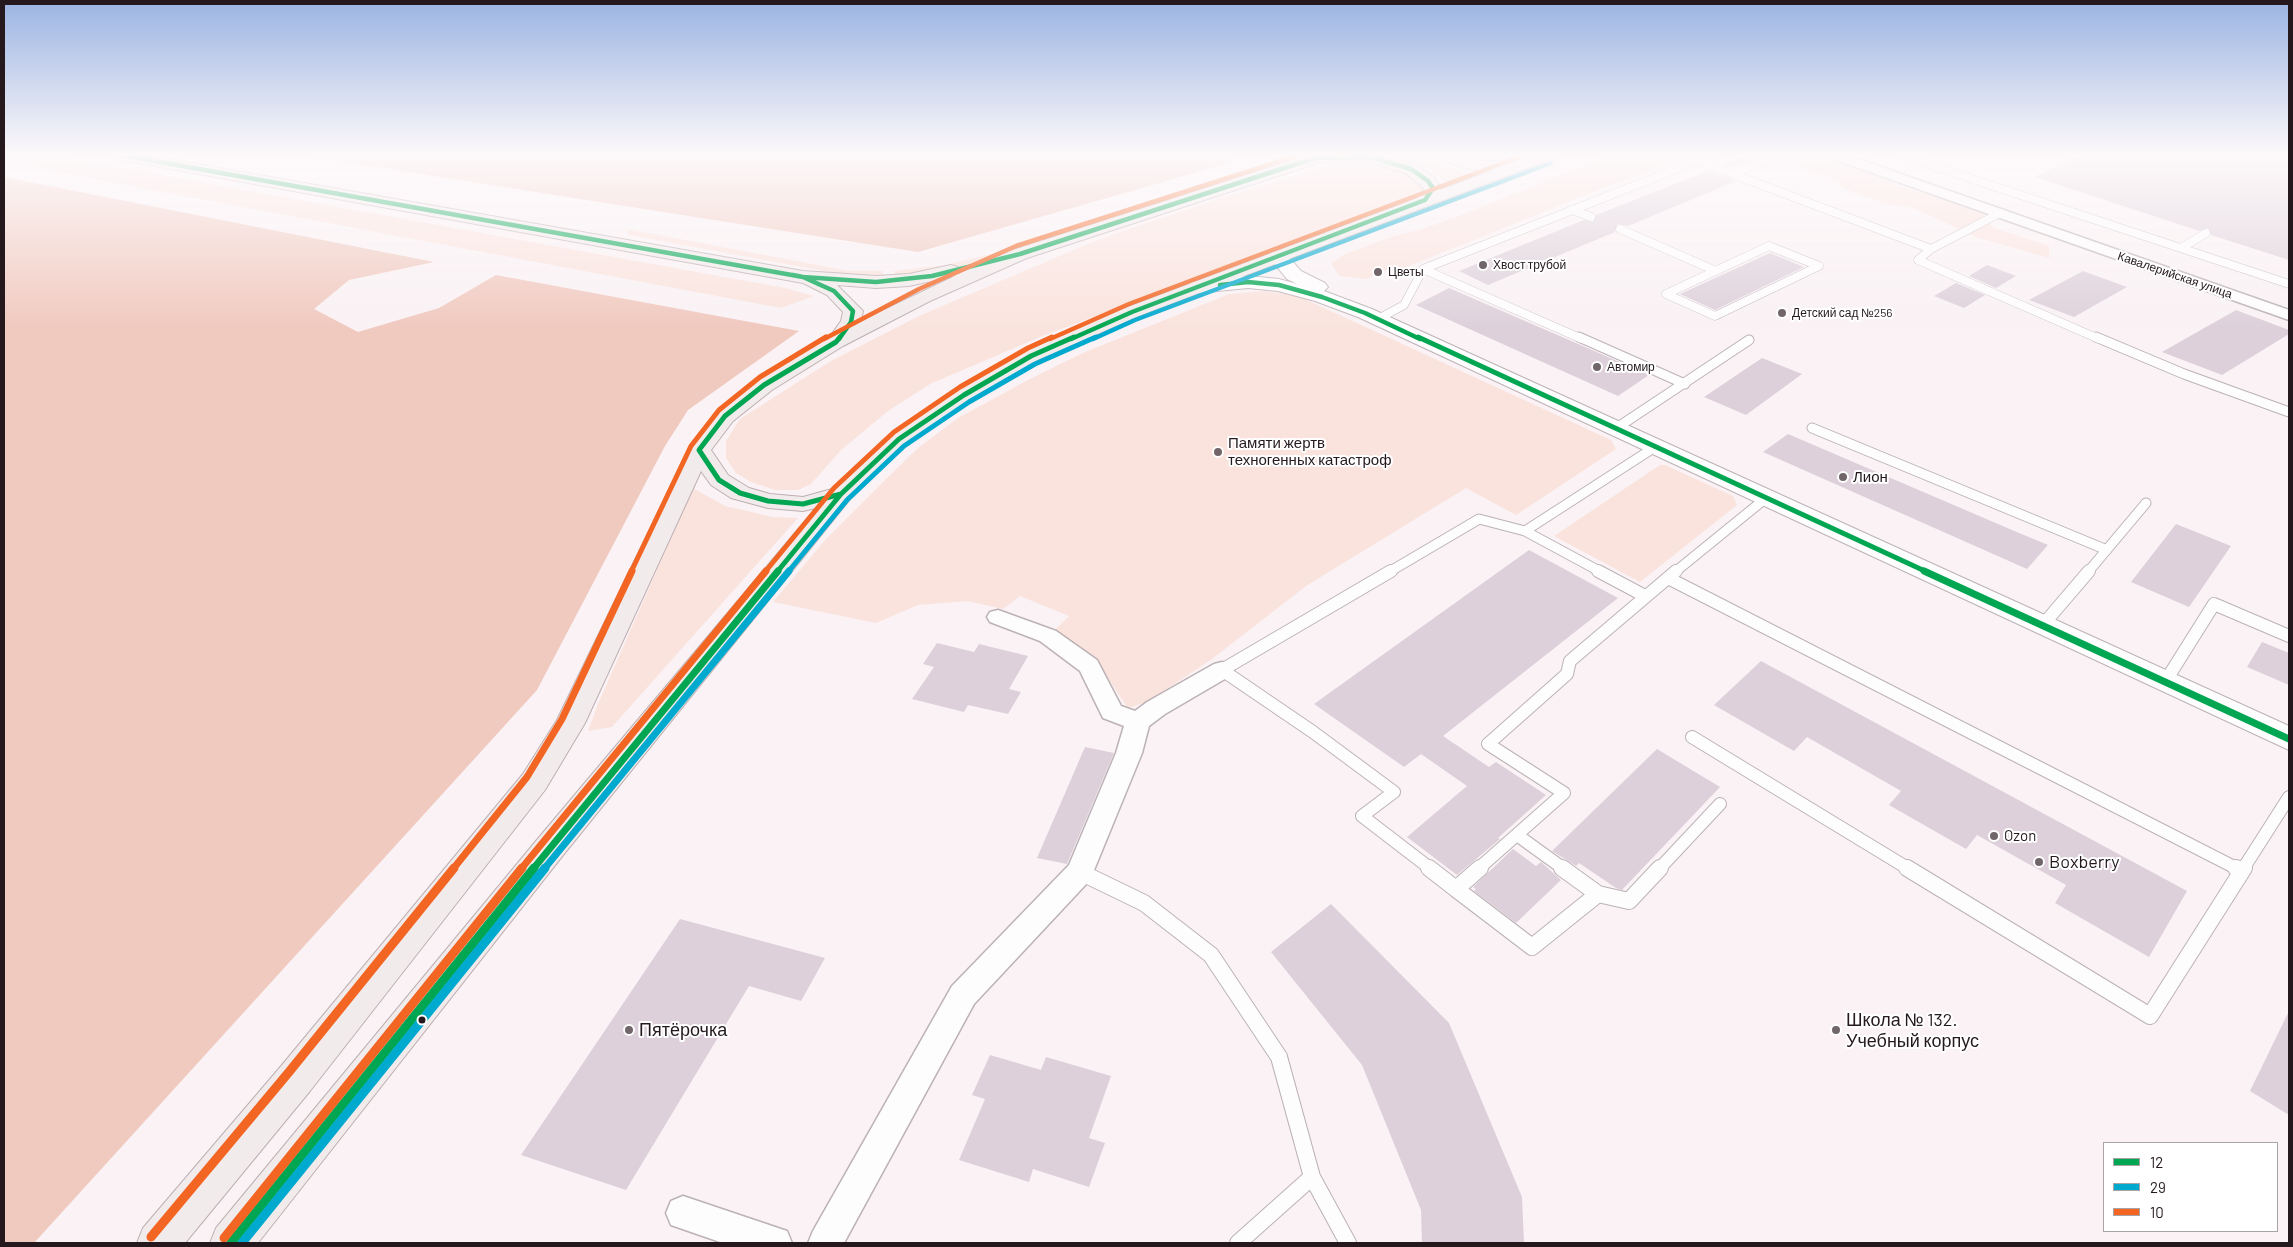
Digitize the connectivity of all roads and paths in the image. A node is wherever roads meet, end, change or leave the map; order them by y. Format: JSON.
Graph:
{"nodes":[{"id":1,"x":446,"y":213,"type":"edge"},
{"id":2,"x":1138,"y":213,"type":"edge"},
{"id":3,"x":1391,"y":213,"type":"edge"},
{"id":4,"x":1564,"y":213,"type":"edge"},
{"id":5,"x":1581,"y":213,"type":"edge"},
{"id":6,"x":1836,"y":213,"type":"edge"},
{"id":7,"x":2000,"y":213,"type":"joint"},
{"id":8,"x":2076,"y":213,"type":"edge"},
{"id":9,"x":1591,"y":217,"type":"dead end"},
{"id":10,"x":1620,"y":230,"type":"dead end"},
{"id":11,"x":2206,"y":233,"type":"dead end"},
{"id":12,"x":2181,"y":248,"type":"junction"},
{"id":13,"x":1931,"y":249,"type":"junction"},
{"id":14,"x":1020,"y":254,"type":"junction"},
{"id":15,"x":1278,"y":257,"type":"junction"},
{"id":16,"x":1423,"y":269,"type":"junction"},
{"id":17,"x":1716,"y":270,"type":"junction"},
{"id":18,"x":803,"y":277,"type":"junction"},
{"id":19,"x":2289,"y":284,"type":"edge"},
{"id":20,"x":1197,"y":288,"type":"junction"},
{"id":21,"x":2289,"y":315,"type":"edge"},
{"id":22,"x":1372,"y":316,"type":"junction"},
{"id":23,"x":1749,"y":340,"type":"dead end"},
{"id":24,"x":836,"y":342,"type":"junction"},
{"id":25,"x":1685,"y":384,"type":"junction"},
{"id":26,"x":2289,"y":412,"type":"edge"},
{"id":27,"x":1812,"y":428,"type":"dead end"},
{"id":28,"x":1615,"y":429,"type":"junction"},
{"id":29,"x":1655,"y":447,"type":"junction"},
{"id":30,"x":699,"y":450,"type":"junction"},
{"id":31,"x":841,"y":494,"type":"junction"},
{"id":32,"x":1766,"y":498,"type":"junction"},
{"id":33,"x":2146,"y":503,"type":"dead end"},
{"id":34,"x":1525,"y":531,"type":"junction"},
{"id":35,"x":2107,"y":550,"type":"junction"},
{"id":36,"x":1668,"y":578,"type":"junction"},
{"id":37,"x":1645,"y":596,"type":"junction"},
{"id":38,"x":998,"y":617,"type":"dead end"},
{"id":39,"x":2042,"y":626,"type":"junction"},
{"id":40,"x":2289,"y":636,"type":"edge"},
{"id":41,"x":1222,"y":670,"type":"junction"},
{"id":42,"x":2166,"y":682,"type":"junction"},
{"id":43,"x":1138,"y":722,"type":"junction"},
{"id":44,"x":1692,"y":737,"type":"dead end"},
{"id":45,"x":2289,"y":739,"type":"edge"},
{"id":46,"x":2289,"y":797,"type":"edge"},
{"id":47,"x":1720,"y":804,"type":"dead end"},
{"id":48,"x":1517,"y":835,"type":"junction"},
{"id":49,"x":2242,"y":871,"type":"junction"},
{"id":50,"x":1080,"y":872,"type":"junction"},
{"id":51,"x":1456,"y":889,"type":"junction"},
{"id":52,"x":1598,"y":894,"type":"junction"},
{"id":53,"x":1312,"y":1177,"type":"junction"},
{"id":54,"x":683,"y":1213,"type":"dead end"},
{"id":55,"x":158,"y":1243,"type":"edge"},
{"id":56,"x":231,"y":1243,"type":"edge"},
{"id":57,"x":775,"y":1243,"type":"edge"},
{"id":58,"x":825,"y":1243,"type":"edge"},
{"id":59,"x":1238,"y":1243,"type":"edge"},
{"id":60,"x":1348,"y":1243,"type":"edge"}],
"edges":[{"from":1,"to":18,"type":"main road"},
{"from":2,"to":14,"type":"main road"},
{"from":3,"to":15,"type":"main road"},
{"from":4,"to":16,"type":"lane"},
{"from":5,"to":9,"type":"lane"},
{"from":6,"to":13,"type":"lane"},
{"from":7,"to":13,"type":"lane"},
{"from":7,"to":21,"type":"street","name":"Кавалерийская улица"},
{"from":8,"to":12,"type":"lane"},
{"from":10,"to":17,"type":"lane"},
{"from":11,"to":12,"type":"lane"},
{"from":12,"to":19,"type":"lane"},
{"from":13,"to":26,"type":"lane"},
{"from":14,"to":18,"type":"main road"},
{"from":14,"to":24,"type":"main road"},
{"from":15,"to":20,"type":"main road"},
{"from":15,"to":22,"type":"street"},
{"from":16,"to":22,"type":"lane"},
{"from":16,"to":25,"type":"lane"},
{"from":17,"to":17,"type":"lane"},
{"from":18,"to":24,"type":"main road"},
{"from":20,"to":22,"type":"street"},
{"from":20,"to":31,"type":"main road"},
{"from":22,"to":28,"type":"street"},
{"from":23,"to":25,"type":"lane"},
{"from":24,"to":30,"type":"main road"},
{"from":25,"to":28,"type":"lane"},
{"from":27,"to":35,"type":"lane"},
{"from":28,"to":29,"type":"street"},
{"from":29,"to":32,"type":"street"},
{"from":29,"to":34,"type":"lane"},
{"from":30,"to":31,"type":"main road"},
{"from":30,"to":55,"type":"main road"},
{"from":31,"to":56,"type":"main road"},
{"from":32,"to":36,"type":"lane"},
{"from":32,"to":39,"type":"street"},
{"from":33,"to":35,"type":"lane"},
{"from":34,"to":37,"type":"lane"},
{"from":34,"to":41,"type":"lane"},
{"from":35,"to":39,"type":"lane"},
{"from":36,"to":37,"type":"lane"},
{"from":36,"to":49,"type":"lane"},
{"from":37,"to":48,"type":"lane"},
{"from":38,"to":43,"type":"street"},
{"from":39,"to":42,"type":"street"},
{"from":40,"to":42,"type":"lane"},
{"from":41,"to":43,"type":"street"},
{"from":41,"to":51,"type":"lane"},
{"from":42,"to":45,"type":"street"},
{"from":43,"to":50,"type":"street"},
{"from":44,"to":49,"type":"lane"},
{"from":46,"to":49,"type":"lane"},
{"from":47,"to":52,"type":"lane"},
{"from":48,"to":51,"type":"lane"},
{"from":48,"to":52,"type":"lane"},
{"from":50,"to":53,"type":"lane"},
{"from":50,"to":58,"type":"street"},
{"from":51,"to":52,"type":"lane"},
{"from":53,"to":59,"type":"lane"},
{"from":53,"to":60,"type":"lane"},
{"from":54,"to":57,"type":"street"}]}
